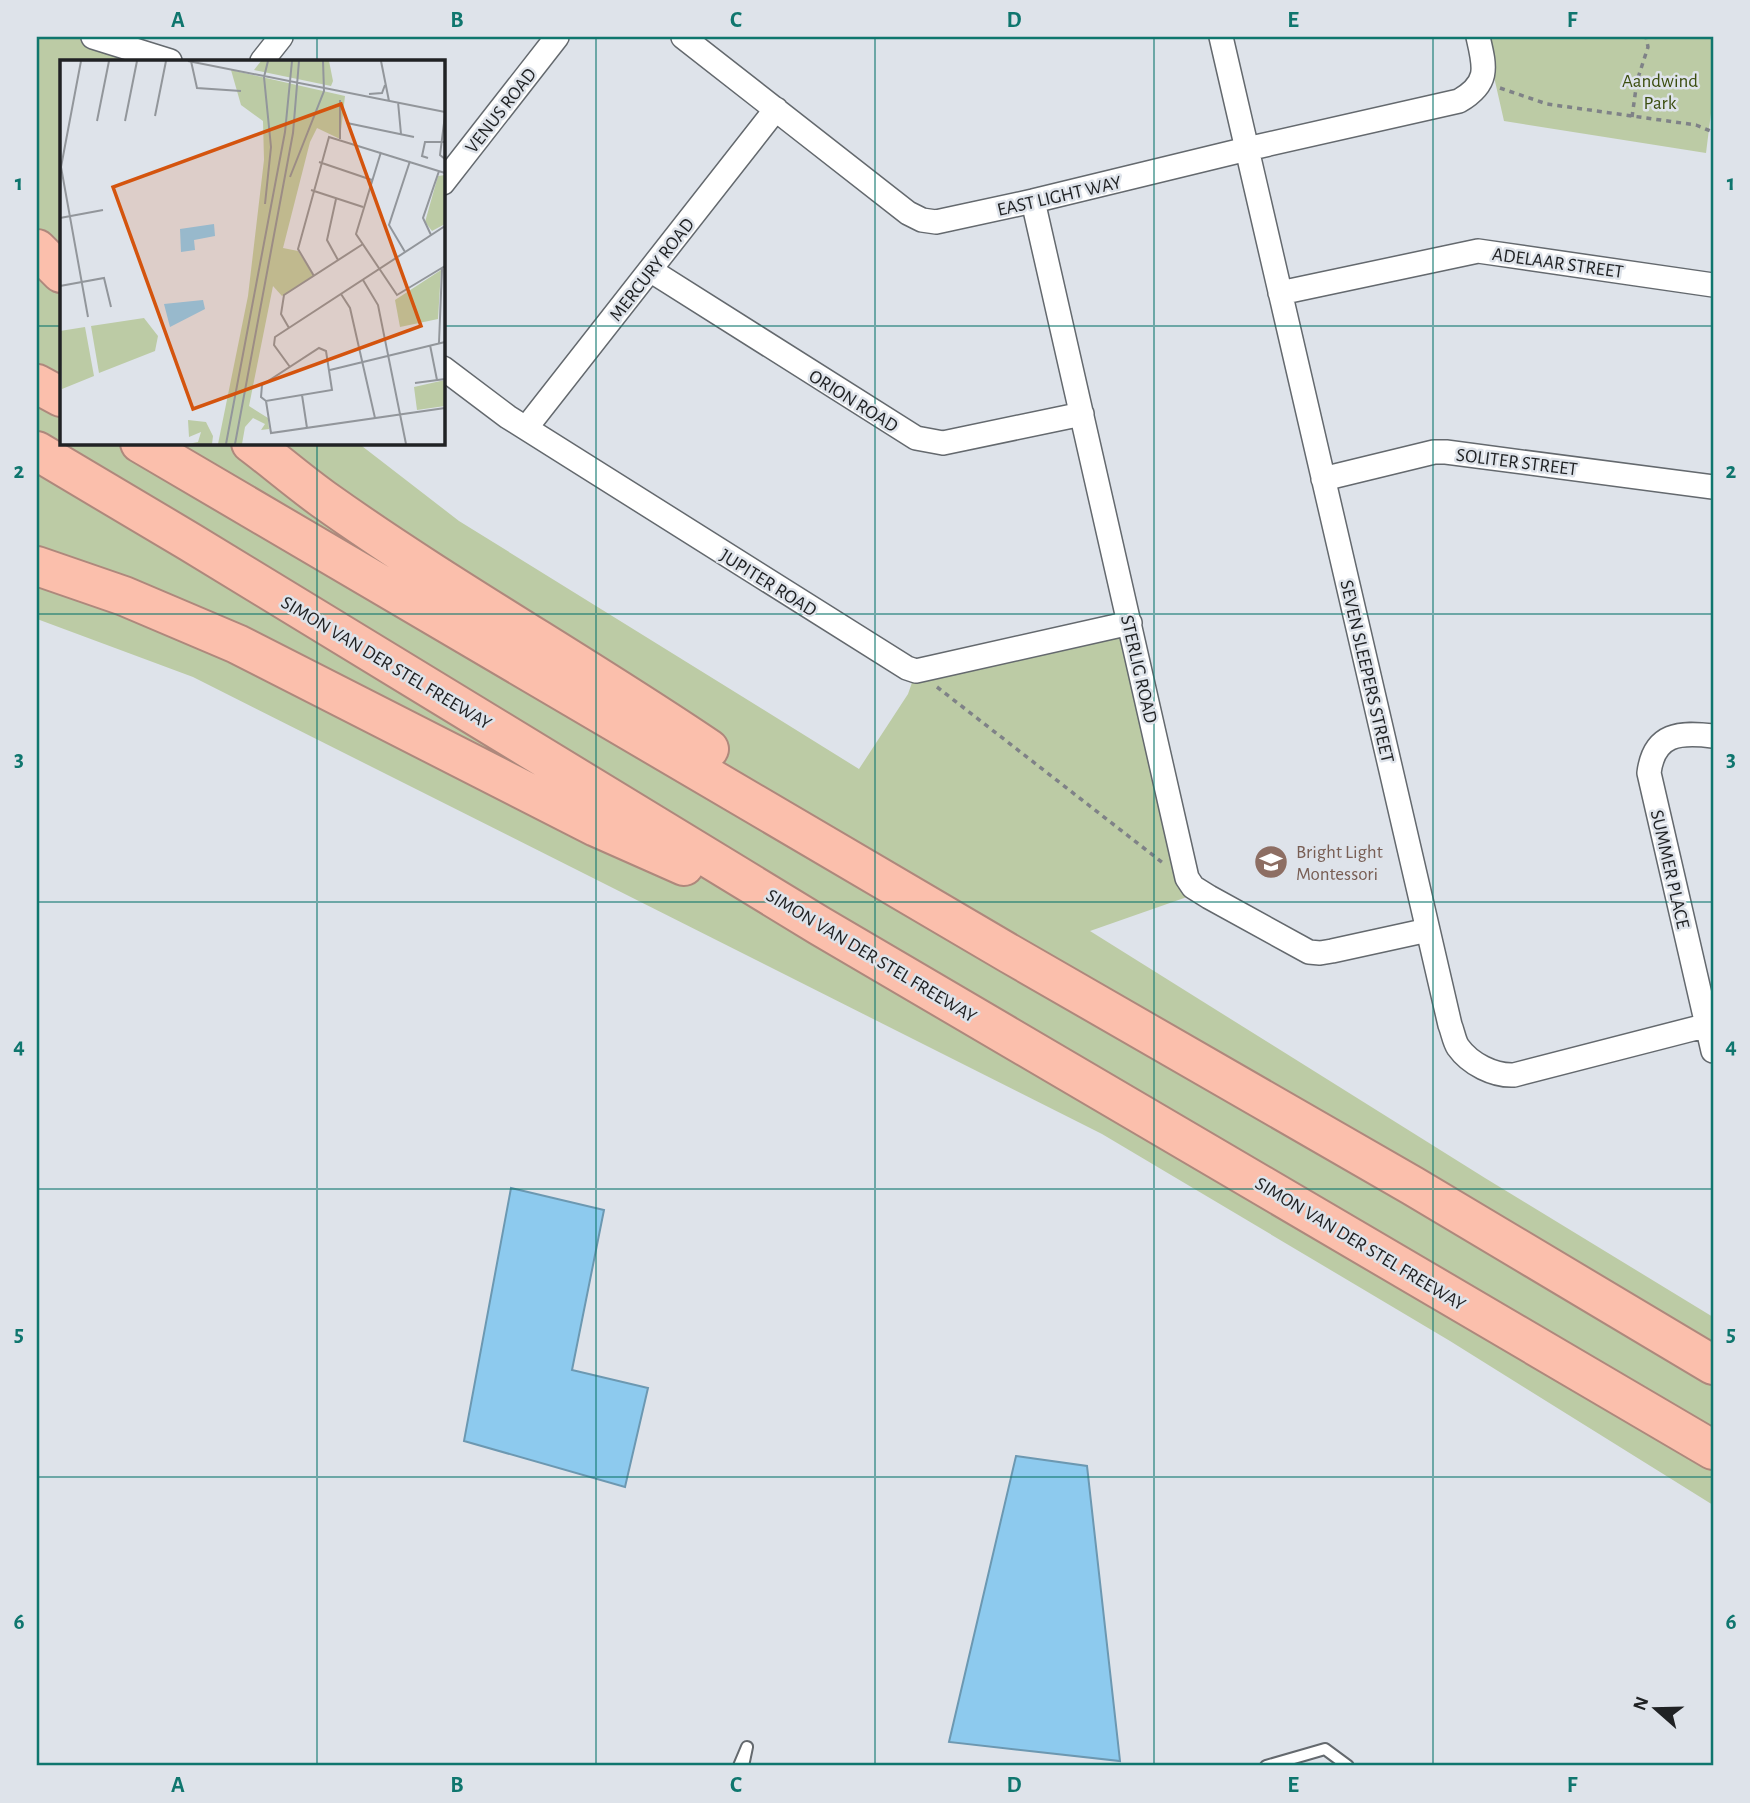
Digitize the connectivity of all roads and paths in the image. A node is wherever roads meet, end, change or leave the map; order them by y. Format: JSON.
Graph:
{"nodes":[{"id":1,"x":93,"y":37,"type":"edge"},
{"id":2,"x":281,"y":37,"type":"edge"},
{"id":3,"x":557,"y":37,"type":"edge"},
{"id":4,"x":683,"y":37,"type":"edge"},
{"id":5,"x":1220,"y":37,"type":"edge"},
{"id":6,"x":1478,"y":37,"type":"edge"},
{"id":7,"x":1646,"y":37,"type":"edge"},
{"id":8,"x":167,"y":60,"type":"edge"},
{"id":9,"x":263,"y":60,"type":"edge"},
{"id":10,"x":1481,"y":81,"type":"junction"},
{"id":11,"x":776,"y":109,"type":"junction"},
{"id":12,"x":1632,"y":117,"type":"junction"},
{"id":13,"x":1713,"y":132,"type":"edge"},
{"id":14,"x":1247,"y":149,"type":"junction"},
{"id":15,"x":444,"y":182,"type":"edge"},
{"id":16,"x":1033,"y":201,"type":"junction"},
{"id":17,"x":37,"y":249,"type":"edge"},
{"id":18,"x":650,"y":270,"type":"junction"},
{"id":19,"x":60,"y":272,"type":"edge"},
{"id":20,"x":1713,"y":285,"type":"edge"},
{"id":21,"x":1280,"y":293,"type":"junction"},
{"id":22,"x":444,"y":369,"type":"edge"},
{"id":23,"x":37,"y":384,"type":"edge"},
{"id":24,"x":60,"y":396,"type":"edge"},
{"id":25,"x":1082,"y":414,"type":"junction"},
{"id":26,"x":526,"y":428,"type":"junction"},
{"id":27,"x":142,"y":444,"type":"edge"},
{"id":28,"x":252,"y":444,"type":"edge"},
{"id":29,"x":37,"y":452,"type":"edge"},
{"id":30,"x":1323,"y":479,"type":"junction"},
{"id":31,"x":1713,"y":487,"type":"edge"},
{"id":32,"x":37,"y":566,"type":"edge"},
{"id":33,"x":1130,"y":623,"type":"junction"},
{"id":34,"x":916,"y":671,"type":"junction"},
{"id":35,"x":1713,"y":736,"type":"edge"},
{"id":36,"x":884,"y":880,"type":"junction"},
{"id":37,"x":1193,"y":887,"type":"junction"},
{"id":38,"x":820,"y":926,"type":"junction"},
{"id":39,"x":1428,"y":930,"type":"junction"},
{"id":40,"x":1707,"y":1025,"type":"junction"},
{"id":41,"x":1713,"y":1051,"type":"edge"},
{"id":42,"x":1713,"y":1365,"type":"edge"},
{"id":43,"x":1713,"y":1450,"type":"edge"},
{"id":44,"x":1266,"y":1766,"type":"edge"},
{"id":45,"x":1348,"y":1766,"type":"edge"}],
"edges":[{"from":1,"to":8,"type":"street"},
{"from":2,"to":9,"type":"street"},
{"from":3,"to":15,"type":"street","name":"VENUS ROAD"},
{"from":4,"to":11,"type":"street","name":"EAST LIGHT WAY"},
{"from":5,"to":14,"type":"street","name":"SEVEN SLEEPERS STREET"},
{"from":6,"to":10,"type":"street"},
{"from":7,"to":12,"type":"path"},
{"from":10,"to":12,"type":"path"},
{"from":10,"to":14,"type":"street","name":"EAST LIGHT WAY"},
{"from":11,"to":16,"type":"street","name":"EAST LIGHT WAY"},
{"from":11,"to":18,"type":"street","name":"MERCURY ROAD"},
{"from":12,"to":13,"type":"path"},
{"from":14,"to":16,"type":"street","name":"EAST LIGHT WAY"},
{"from":14,"to":21,"type":"street","name":"SEVEN SLEEPERS STREET"},
{"from":16,"to":25,"type":"street","name":"STERLIG ROAD"},
{"from":17,"to":19,"type":"highway"},
{"from":18,"to":25,"type":"street","name":"ORION ROAD"},
{"from":18,"to":26,"type":"street","name":"MERCURY ROAD"},
{"from":20,"to":21,"type":"street","name":"ADELAAR STREET"},
{"from":21,"to":30,"type":"street","name":"SEVEN SLEEPERS STREET"},
{"from":22,"to":26,"type":"street","name":"JUPITER ROAD"},
{"from":23,"to":24,"type":"highway"},
{"from":25,"to":33,"type":"street","name":"STERLIG ROAD"},
{"from":26,"to":34,"type":"street","name":"JUPITER ROAD"},
{"from":27,"to":36,"type":"highway"},
{"from":28,"to":36,"type":"highway"},
{"from":29,"to":38,"type":"highway","name":"SIMON VAN DER STEL FREEWAY"},
{"from":30,"to":31,"type":"street","name":"SOLITER STREET"},
{"from":30,"to":39,"type":"street","name":"SEVEN SLEEPERS STREET"},
{"from":32,"to":38,"type":"highway"},
{"from":33,"to":34,"type":"street"},
{"from":33,"to":37,"type":"street","name":"STERLIG ROAD"},
{"from":34,"to":37,"type":"path"},
{"from":35,"to":40,"type":"street","name":"SUMMER PLACE"},
{"from":36,"to":42,"type":"highway"},
{"from":37,"to":39,"type":"street"},
{"from":38,"to":43,"type":"highway","name":"SIMON VAN DER STEL FREEWAY"},
{"from":39,"to":40,"type":"street","name":"SEVEN SLEEPERS STREET"},
{"from":40,"to":41,"type":"street","name":"SUMMER PLACE"},
{"from":44,"to":45,"type":"lane"}]}
